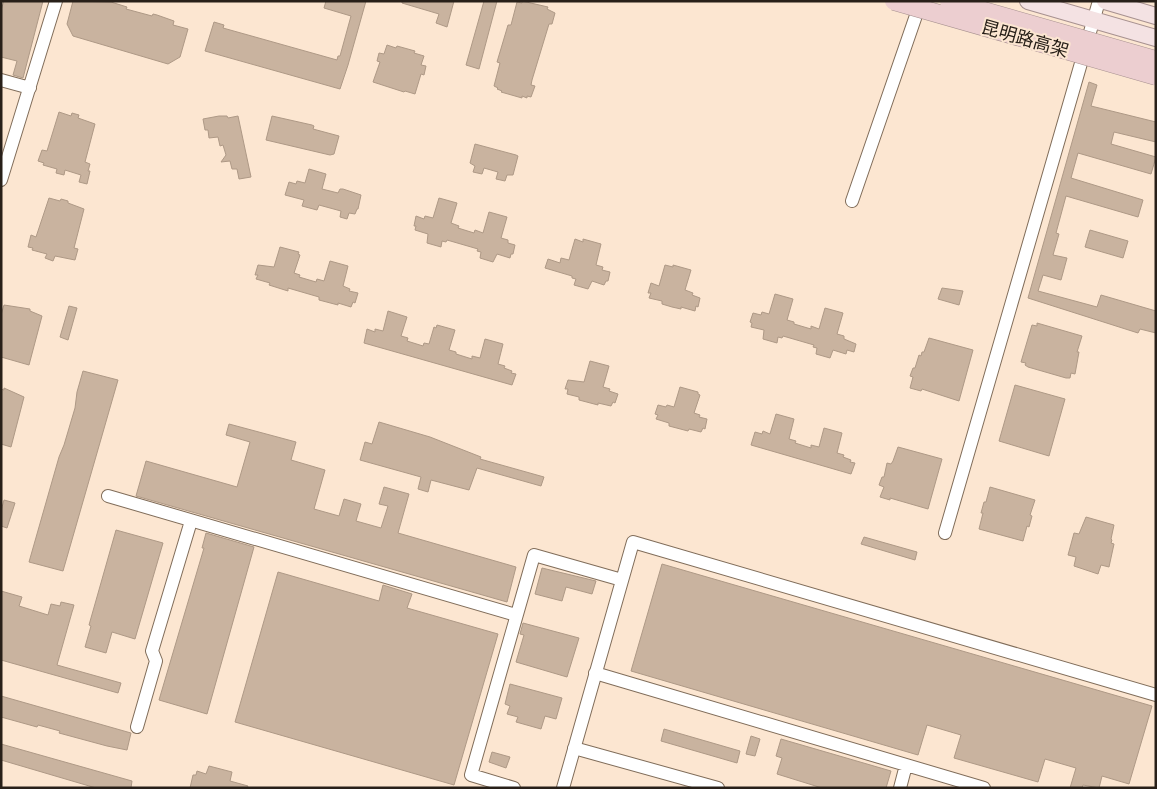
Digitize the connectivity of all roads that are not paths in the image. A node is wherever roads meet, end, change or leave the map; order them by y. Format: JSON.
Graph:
{"nodes":[{"id":1,"x":56,"y":1,"type":"edge"},
{"id":2,"x":894,"y":1,"type":"edge"},
{"id":3,"x":920,"y":1,"type":"edge"},
{"id":4,"x":949,"y":1,"type":"edge"},
{"id":5,"x":1028,"y":1,"type":"edge"},
{"id":6,"x":1099,"y":1,"type":"edge"},
{"id":7,"x":1105,"y":1,"type":"edge"},
{"id":8,"x":1156,"y":16,"type":"edge"},
{"id":9,"x":1093,"y":20,"type":"junction"},
{"id":10,"x":1156,"y":38,"type":"edge"},
{"id":11,"x":1156,"y":60,"type":"edge"},
{"id":12,"x":1156,"y":76,"type":"edge"},
{"id":13,"x":1,"y":80,"type":"edge"},
{"id":14,"x":30,"y":88,"type":"junction"},
{"id":15,"x":1,"y":180,"type":"edge"},
{"id":16,"x":852,"y":201,"type":"dead end"},
{"id":17,"x":108,"y":496,"type":"dead end"},
{"id":18,"x":192,"y":520,"type":"junction"},
{"id":19,"x":945,"y":533,"type":"dead end"},
{"id":20,"x":622,"y":580,"type":"junction"},
{"id":21,"x":516,"y":615,"type":"junction"},
{"id":22,"x":595,"y":673,"type":"junction"},
{"id":23,"x":1156,"y":695,"type":"edge"},
{"id":24,"x":137,"y":727,"type":"dead end"},
{"id":25,"x":574,"y":748,"type":"junction"},
{"id":26,"x":906,"y":765,"type":"junction"},
{"id":27,"x":514,"y":788,"type":"edge"},
{"id":28,"x":563,"y":788,"type":"edge"},
{"id":29,"x":718,"y":788,"type":"edge"},
{"id":30,"x":900,"y":788,"type":"edge"},
{"id":31,"x":984,"y":788,"type":"edge"}],
"edges":[{"from":1,"to":14,"type":"street"},
{"from":2,"to":12,"type":"highway","name":"昆明路高架","bridge":true},
{"from":3,"to":16,"type":"street"},
{"from":4,"to":11,"type":"highway","name":"昆明路高架","bridge":true},
{"from":5,"to":9,"type":"main road"},
{"from":6,"to":9,"type":"street"},
{"from":7,"to":8,"type":"main road"},
{"from":9,"to":10,"type":"main road"},
{"from":9,"to":19,"type":"street"},
{"from":13,"to":14,"type":"street"},
{"from":14,"to":15,"type":"street"},
{"from":17,"to":18,"type":"street"},
{"from":18,"to":21,"type":"street"},
{"from":18,"to":24,"type":"street"},
{"from":20,"to":21,"type":"street"},
{"from":20,"to":22,"type":"street"},
{"from":20,"to":23,"type":"street"},
{"from":21,"to":27,"type":"street"},
{"from":22,"to":25,"type":"street"},
{"from":22,"to":26,"type":"street"},
{"from":25,"to":28,"type":"street"},
{"from":25,"to":29,"type":"street"},
{"from":26,"to":30,"type":"street"},
{"from":26,"to":31,"type":"street"}]}
